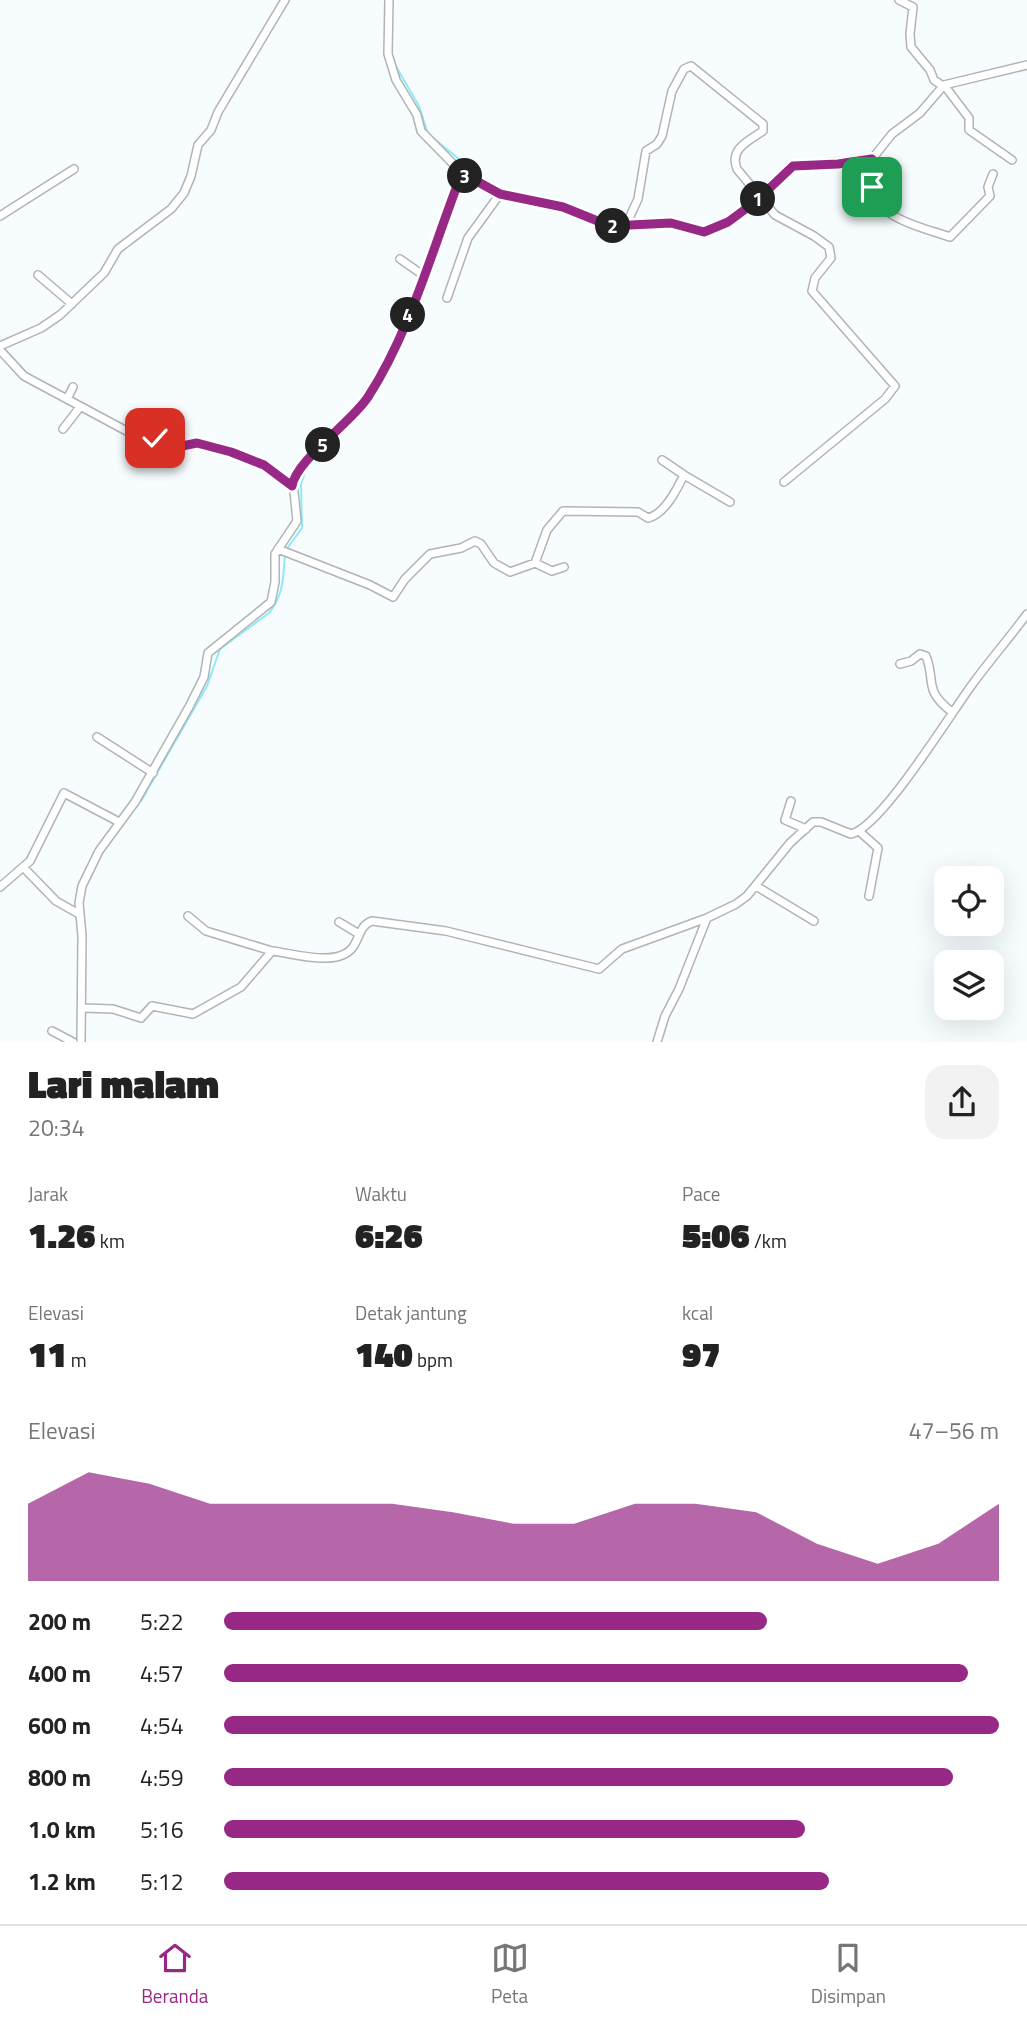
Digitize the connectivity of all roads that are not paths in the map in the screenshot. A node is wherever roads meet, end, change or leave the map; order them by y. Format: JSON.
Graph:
{"nodes":[{"id":1,"x":285,"y":0,"type":"edge"},
{"id":2,"x":388,"y":0,"type":"edge"},
{"id":3,"x":899,"y":0,"type":"edge"},
{"id":4,"x":1027,"y":65,"type":"edge"},
{"id":5,"x":944,"y":86,"type":"junction"},
{"id":6,"x":872,"y":159,"type":"junction"},
{"id":7,"x":1012,"y":160,"type":"dead end"},
{"id":8,"x":74,"y":169,"type":"dead end"},
{"id":9,"x":463,"y":174,"type":"junction"},
{"id":10,"x":993,"y":174,"type":"dead end"},
{"id":11,"x":500,"y":194,"type":"junction"},
{"id":12,"x":760,"y":197,"type":"junction"},
{"id":13,"x":0,"y":216,"type":"edge"},
{"id":14,"x":626,"y":225,"type":"junction"},
{"id":15,"x":400,"y":260,"type":"dead end"},
{"id":16,"x":38,"y":275,"type":"dead end"},
{"id":17,"x":423,"y":275,"type":"junction"},
{"id":18,"x":447,"y":298,"type":"dead end"},
{"id":19,"x":72,"y":304,"type":"junction"},
{"id":20,"x":0,"y":348,"type":"edge"},
{"id":21,"x":73,"y":387,"type":"dead end"},
{"id":22,"x":67,"y":399,"type":"junction"},
{"id":23,"x":80,"y":407,"type":"junction"},
{"id":24,"x":63,"y":429,"type":"dead end"},
{"id":25,"x":662,"y":460,"type":"dead end"},
{"id":26,"x":684,"y":475,"type":"junction"},
{"id":27,"x":784,"y":482,"type":"dead end"},
{"id":28,"x":292,"y":486,"type":"junction"},
{"id":29,"x":730,"y":502,"type":"dead end"},
{"id":30,"x":279,"y":550,"type":"junction"},
{"id":31,"x":535,"y":563,"type":"junction"},
{"id":32,"x":564,"y":567,"type":"dead end"},
{"id":33,"x":1027,"y":614,"type":"edge"},
{"id":34,"x":900,"y":664,"type":"dead end"},
{"id":35,"x":952,"y":712,"type":"junction"},
{"id":36,"x":97,"y":737,"type":"dead end"},
{"id":37,"x":153,"y":773,"type":"junction"},
{"id":38,"x":791,"y":801,"type":"dead end"},
{"id":39,"x":119,"y":822,"type":"junction"},
{"id":40,"x":806,"y":829,"type":"junction"},
{"id":41,"x":859,"y":831,"type":"junction"},
{"id":42,"x":24,"y":868,"type":"junction"},
{"id":43,"x":756,"y":886,"type":"junction"},
{"id":44,"x":0,"y":887,"type":"edge"},
{"id":45,"x":870,"y":896,"type":"dead end"},
{"id":46,"x":79,"y":914,"type":"junction"},
{"id":47,"x":188,"y":916,"type":"dead end"},
{"id":48,"x":707,"y":918,"type":"junction"},
{"id":49,"x":814,"y":920,"type":"dead end"},
{"id":50,"x":339,"y":922,"type":"dead end"},
{"id":51,"x":359,"y":934,"type":"junction"},
{"id":52,"x":272,"y":951,"type":"junction"},
{"id":53,"x":83,"y":1008,"type":"junction"},
{"id":54,"x":52,"y":1031,"type":"dead end"},
{"id":55,"x":73,"y":1042,"type":"edge"},
{"id":56,"x":81,"y":1042,"type":"edge"},
{"id":57,"x":657,"y":1042,"type":"edge"}],
"edges":[{"from":1,"to":19,"type":"street"},
{"from":2,"to":9,"type":"street"},
{"from":3,"to":5,"type":"street"},
{"from":4,"to":5,"type":"street"},
{"from":5,"to":6,"type":"street"},
{"from":5,"to":7,"type":"street"},
{"from":6,"to":10,"type":"street"},
{"from":6,"to":12,"type":"street"},
{"from":8,"to":13,"type":"street"},
{"from":9,"to":11,"type":"street"},
{"from":9,"to":17,"type":"street"},
{"from":11,"to":14,"type":"street"},
{"from":11,"to":18,"type":"street"},
{"from":12,"to":14,"type":"street"},
{"from":12,"to":14,"type":"street"},
{"from":12,"to":27,"type":"street"},
{"from":15,"to":17,"type":"street"},
{"from":16,"to":19,"type":"street"},
{"from":17,"to":28,"type":"street"},
{"from":19,"to":20,"type":"street"},
{"from":20,"to":22,"type":"street"},
{"from":21,"to":22,"type":"street"},
{"from":22,"to":23,"type":"street"},
{"from":23,"to":24,"type":"street"},
{"from":23,"to":28,"type":"street"},
{"from":25,"to":26,"type":"street"},
{"from":26,"to":29,"type":"street"},
{"from":26,"to":31,"type":"street"},
{"from":28,"to":30,"type":"street"},
{"from":30,"to":31,"type":"street"},
{"from":30,"to":37,"type":"street"},
{"from":31,"to":32,"type":"street"},
{"from":33,"to":35,"type":"street"},
{"from":34,"to":35,"type":"street"},
{"from":35,"to":41,"type":"street"},
{"from":36,"to":37,"type":"street"},
{"from":37,"to":39,"type":"street"},
{"from":38,"to":40,"type":"street"},
{"from":39,"to":42,"type":"street"},
{"from":39,"to":46,"type":"street"},
{"from":40,"to":41,"type":"street"},
{"from":40,"to":43,"type":"street"},
{"from":41,"to":45,"type":"street"},
{"from":42,"to":44,"type":"street"},
{"from":42,"to":46,"type":"street"},
{"from":43,"to":48,"type":"street"},
{"from":43,"to":49,"type":"street"},
{"from":46,"to":53,"type":"street"},
{"from":47,"to":52,"type":"street"},
{"from":48,"to":51,"type":"street"},
{"from":48,"to":57,"type":"street"},
{"from":50,"to":51,"type":"street"},
{"from":51,"to":52,"type":"street"},
{"from":52,"to":53,"type":"street"},
{"from":53,"to":56,"type":"street"},
{"from":54,"to":55,"type":"street"}]}
